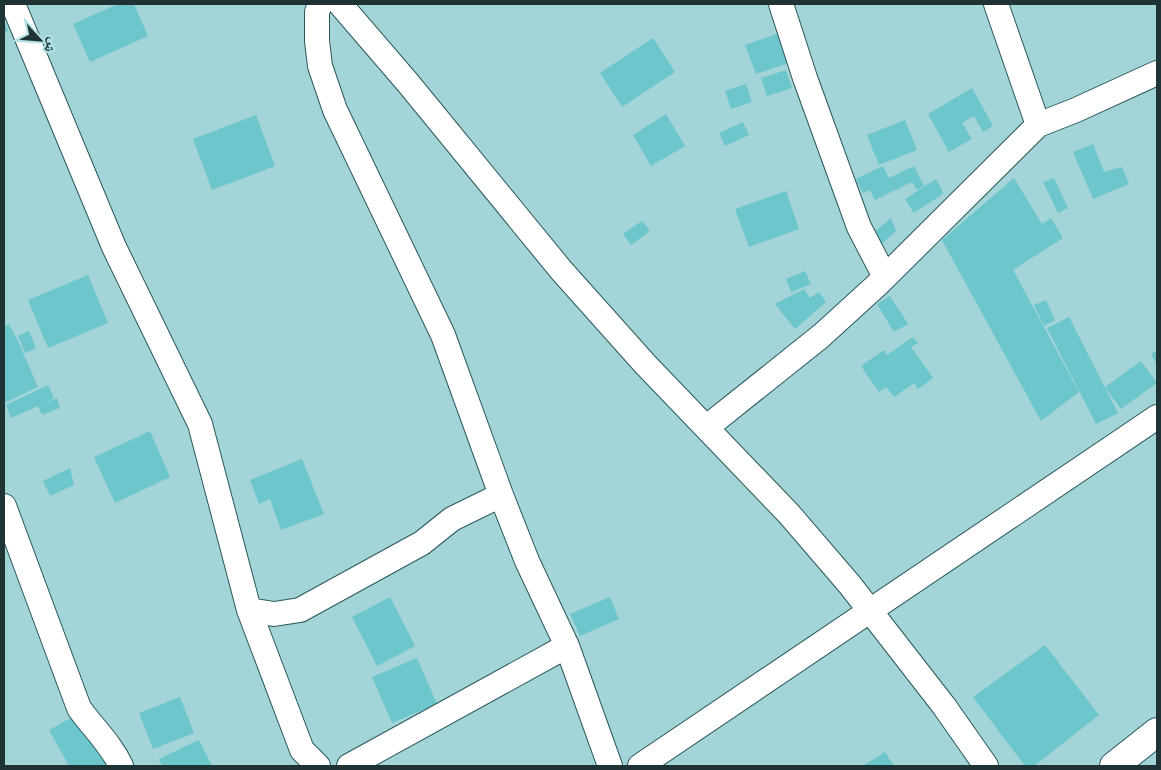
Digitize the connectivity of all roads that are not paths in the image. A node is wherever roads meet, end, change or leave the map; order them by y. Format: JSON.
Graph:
{"nodes":[{"id":1,"x":13,"y":4,"type":"edge"},
{"id":2,"x":320,"y":4,"type":"edge"},
{"id":3,"x":340,"y":4,"type":"edge"},
{"id":4,"x":781,"y":4,"type":"edge"},
{"id":5,"x":996,"y":4,"type":"edge"},
{"id":6,"x":1157,"y":73,"type":"edge"},
{"id":7,"x":1038,"y":125,"type":"junction"},
{"id":8,"x":885,"y":277,"type":"junction"},
{"id":9,"x":1157,"y":417,"type":"edge"},
{"id":10,"x":706,"y":427,"type":"junction"},
{"id":11,"x":501,"y":495,"type":"junction"},
{"id":12,"x":4,"y":506,"type":"edge"},
{"id":13,"x":250,"y":610,"type":"junction"},
{"id":14,"x":870,"y":612,"type":"junction"},
{"id":15,"x":567,"y":646,"type":"junction"},
{"id":16,"x":1157,"y":732,"type":"edge"},
{"id":17,"x":121,"y":766,"type":"edge"},
{"id":18,"x":318,"y":766,"type":"edge"},
{"id":19,"x":349,"y":766,"type":"edge"},
{"id":20,"x":610,"y":766,"type":"edge"},
{"id":21,"x":640,"y":766,"type":"edge"},
{"id":22,"x":986,"y":766,"type":"edge"},
{"id":23,"x":1114,"y":766,"type":"edge"}],
"edges":[{"from":1,"to":13,"type":"street"},
{"from":2,"to":11,"type":"street"},
{"from":3,"to":10,"type":"street"},
{"from":4,"to":8,"type":"street"},
{"from":5,"to":7,"type":"street"},
{"from":6,"to":7,"type":"street"},
{"from":7,"to":8,"type":"street"},
{"from":8,"to":10,"type":"street"},
{"from":9,"to":14,"type":"street"},
{"from":10,"to":14,"type":"street"},
{"from":11,"to":13,"type":"street"},
{"from":11,"to":15,"type":"street"},
{"from":12,"to":17,"type":"street"},
{"from":13,"to":18,"type":"street"},
{"from":14,"to":21,"type":"street"},
{"from":14,"to":22,"type":"street"},
{"from":15,"to":19,"type":"street"},
{"from":15,"to":20,"type":"street"},
{"from":16,"to":23,"type":"street"}]}
